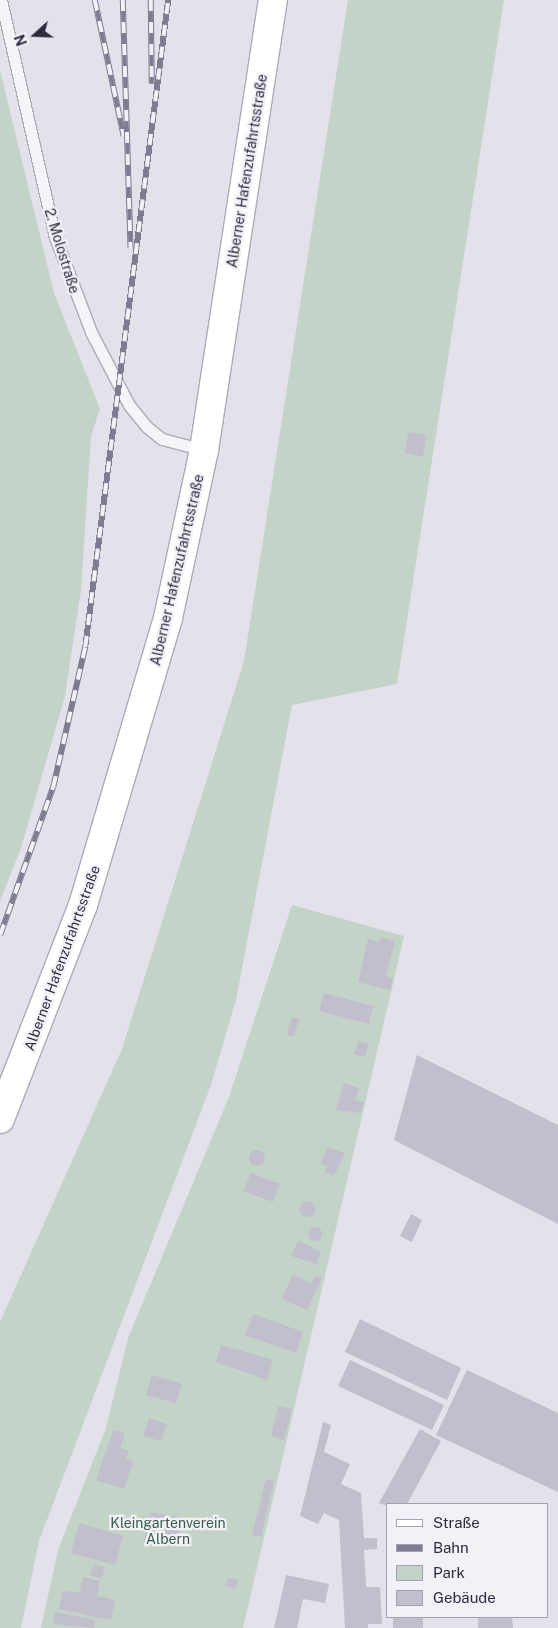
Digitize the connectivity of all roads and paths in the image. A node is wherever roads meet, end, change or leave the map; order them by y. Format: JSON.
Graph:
{"nodes":[{"id":1,"x":1,"y":0,"type":"edge"},
{"id":2,"x":273,"y":0,"type":"edge"},
{"id":3,"x":204,"y":450,"type":"junction"},
{"id":4,"x":0,"y":1119,"type":"edge"}],
"edges":[{"from":1,"to":3,"type":"lane","name":"2. Molostraße"},
{"from":2,"to":3,"type":"main road","name":"Alberner Hafenzufahrtsstraße"},
{"from":3,"to":4,"type":"main road","name":"Alberner Hafenzufahrtsstraße"}]}
